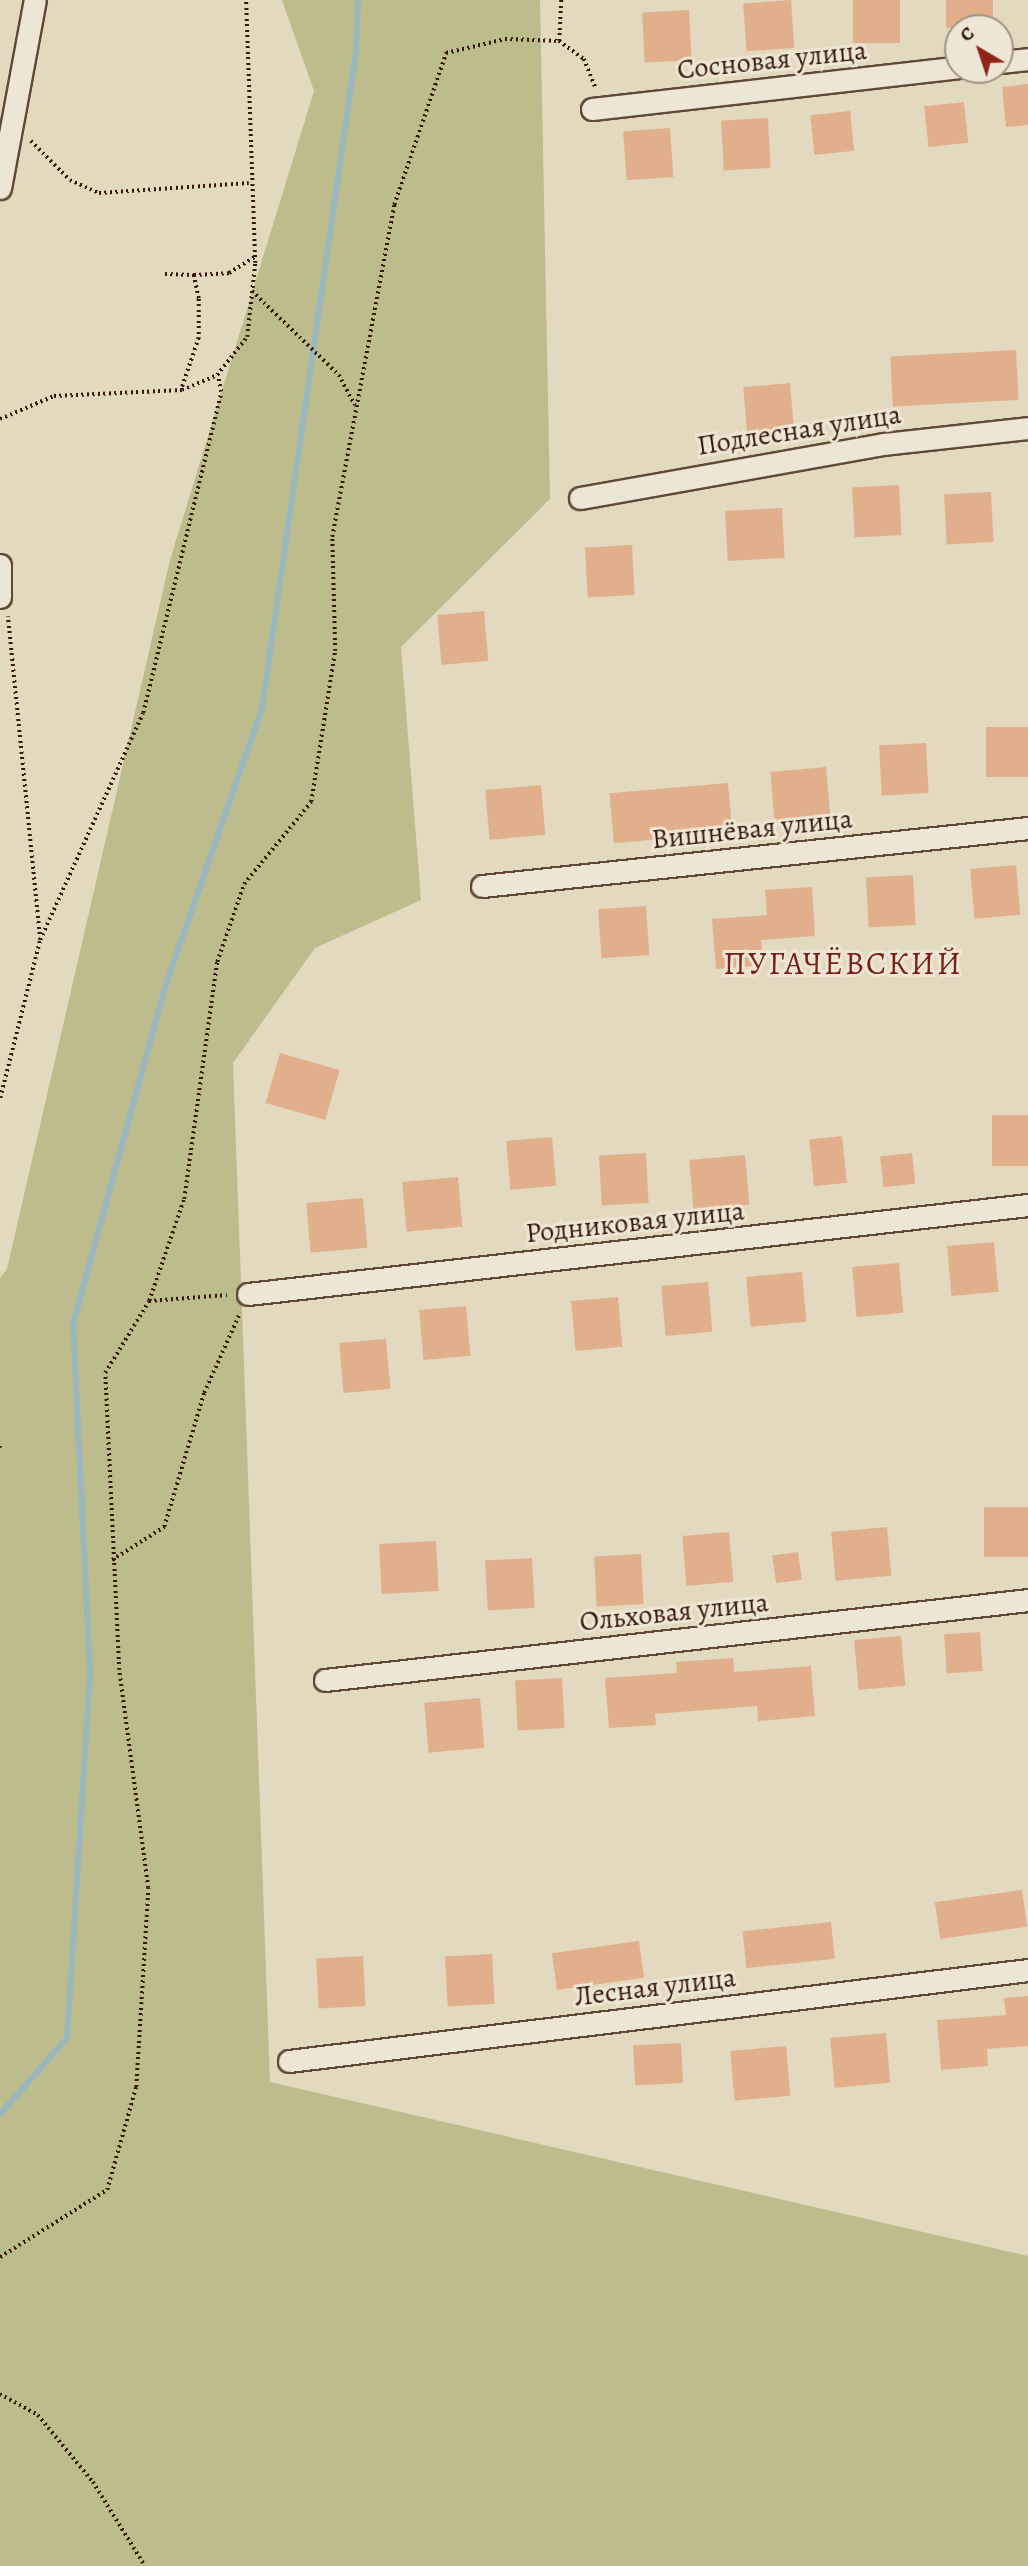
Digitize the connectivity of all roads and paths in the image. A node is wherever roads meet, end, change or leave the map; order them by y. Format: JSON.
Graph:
{"nodes":[{"id":1,"x":35,"y":0,"type":"edge"},
{"id":2,"x":246,"y":0,"type":"edge"},
{"id":3,"x":561,"y":0,"type":"edge"},
{"id":4,"x":559,"y":41,"type":"junction"},
{"id":5,"x":944,"y":69,"type":"edge"},
{"id":6,"x":598,"y":108,"type":"joint"},
{"id":7,"x":10,"y":132,"type":"junction"},
{"id":8,"x":250,"y":183,"type":"junction"},
{"id":9,"x":0,"y":188,"type":"edge"},
{"id":10,"x":255,"y":257,"type":"junction"},
{"id":11,"x":165,"y":274,"type":"dead end"},
{"id":12,"x":194,"y":275,"type":"junction"},
{"id":13,"x":252,"y":291,"type":"junction"},
{"id":14,"x":218,"y":375,"type":"junction"},
{"id":15,"x":181,"y":390,"type":"junction"},
{"id":16,"x":355,"y":405,"type":"junction"},
{"id":17,"x":0,"y":419,"type":"edge"},
{"id":18,"x":1028,"y":428,"type":"edge"},
{"id":19,"x":580,"y":498,"type":"dead end"},
{"id":20,"x":1,"y":582,"type":"edge"},
{"id":21,"x":1028,"y":828,"type":"edge"},
{"id":22,"x":482,"y":886,"type":"dead end"},
{"id":23,"x":40,"y":940,"type":"junction"},
{"id":24,"x":0,"y":1098,"type":"edge"},
{"id":25,"x":1028,"y":1205,"type":"edge"},
{"id":26,"x":248,"y":1293,"type":"junction"},
{"id":27,"x":149,"y":1301,"type":"junction"},
{"id":28,"x":112,"y":1560,"type":"junction"},
{"id":29,"x":1028,"y":1600,"type":"edge"},
{"id":30,"x":325,"y":1680,"type":"dead end"},
{"id":31,"x":1028,"y":1970,"type":"edge"},
{"id":32,"x":289,"y":2061,"type":"dead end"},
{"id":33,"x":0,"y":2257,"type":"edge"},
{"id":34,"x":0,"y":2395,"type":"edge"},
{"id":35,"x":145,"y":2566,"type":"edge"}],
"edges":[{"from":1,"to":7,"type":"street"},
{"from":2,"to":8,"type":"path"},
{"from":3,"to":4,"type":"path"},
{"from":4,"to":6,"type":"path"},
{"from":4,"to":16,"type":"path"},
{"from":5,"to":6,"type":"street","name":"Сосновая улица"},
{"from":7,"to":8,"type":"path"},
{"from":7,"to":9,"type":"street"},
{"from":8,"to":10,"type":"path"},
{"from":10,"to":12,"type":"path"},
{"from":10,"to":13,"type":"path"},
{"from":11,"to":12,"type":"path"},
{"from":12,"to":15,"type":"path"},
{"from":13,"to":14,"type":"path"},
{"from":13,"to":16,"type":"path"},
{"from":14,"to":15,"type":"path"},
{"from":14,"to":23,"type":"path"},
{"from":15,"to":17,"type":"path"},
{"from":16,"to":27,"type":"path"},
{"from":18,"to":19,"type":"street","name":"Подлесная улица"},
{"from":20,"to":23,"type":"path"},
{"from":21,"to":22,"type":"street","name":"Вишнёвая улица"},
{"from":23,"to":24,"type":"path"},
{"from":25,"to":26,"type":"street","name":"Родниковая улица"},
{"from":26,"to":27,"type":"path"},
{"from":26,"to":28,"type":"path"},
{"from":27,"to":28,"type":"path"},
{"from":28,"to":33,"type":"path"},
{"from":29,"to":30,"type":"street","name":"Ольховая улица"},
{"from":31,"to":32,"type":"street","name":"Лесная улица"},
{"from":34,"to":35,"type":"path"}]}
